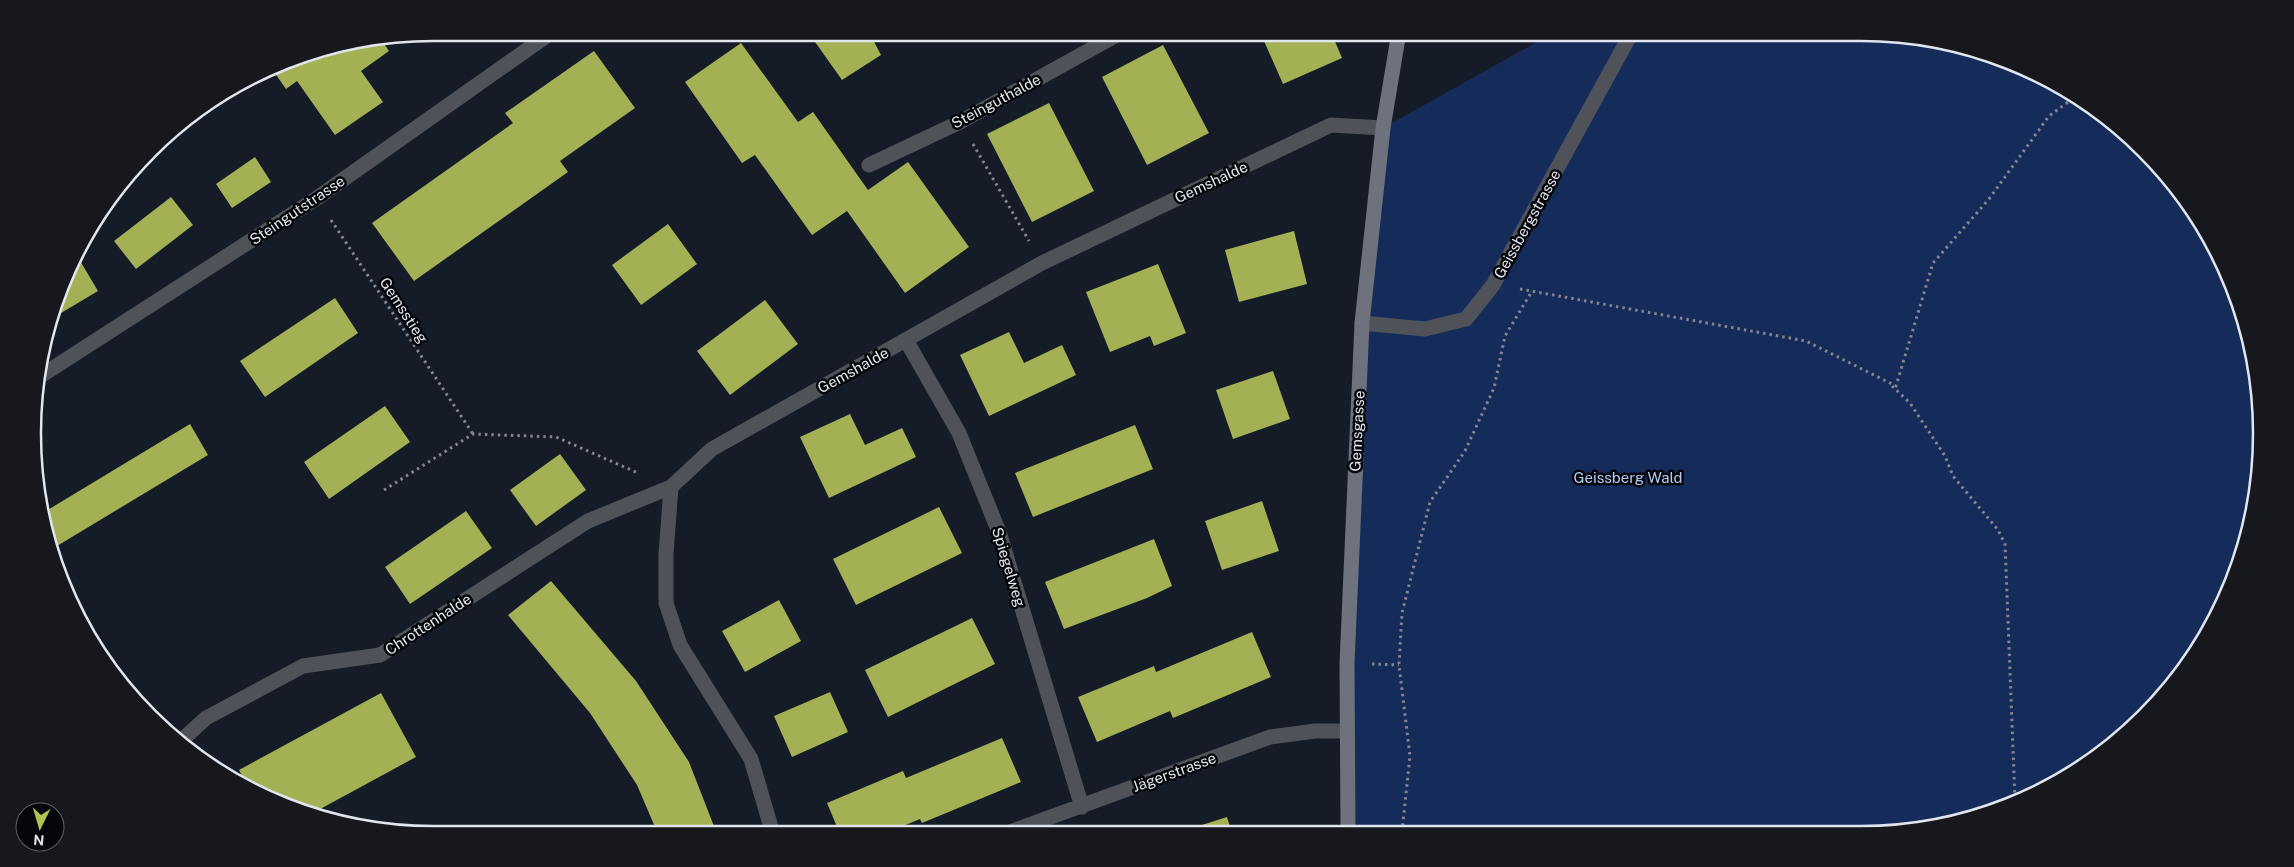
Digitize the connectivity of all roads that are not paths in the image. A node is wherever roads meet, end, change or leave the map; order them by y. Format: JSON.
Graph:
{"nodes":[{"id":1,"x":539,"y":41,"type":"edge"},
{"id":2,"x":1106,"y":41,"type":"edge"},
{"id":3,"x":1398,"y":41,"type":"edge"},
{"id":4,"x":1627,"y":41,"type":"edge"},
{"id":5,"x":1383,"y":128,"type":"junction"},
{"id":6,"x":869,"y":165,"type":"dead end"},
{"id":7,"x":1362,"y":323,"type":"junction"},
{"id":8,"x":906,"y":340,"type":"junction"},
{"id":9,"x":47,"y":372,"type":"edge"},
{"id":10,"x":671,"y":487,"type":"junction"},
{"id":11,"x":1346,"y":730,"type":"junction"},
{"id":12,"x":185,"y":737,"type":"edge"},
{"id":13,"x":1082,"y":807,"type":"junction"},
{"id":14,"x":771,"y":826,"type":"edge"},
{"id":15,"x":1026,"y":826,"type":"edge"},
{"id":16,"x":1348,"y":826,"type":"edge"}],
"edges":[{"from":1,"to":9,"type":"street","name":"Steingutstrasse"},
{"from":2,"to":6,"type":"street","name":"Steinguthalde"},
{"from":3,"to":5,"type":"street","name":"Gemsgasse"},
{"from":4,"to":7,"type":"street","name":"Geissbergstrasse"},
{"from":5,"to":7,"type":"street","name":"Gemsgasse"},
{"from":5,"to":8,"type":"street","name":"Gemshalde"},
{"from":7,"to":11,"type":"street","name":"Gemsgasse"},
{"from":8,"to":10,"type":"street","name":"Gemshalde"},
{"from":8,"to":13,"type":"street","name":"Spiegelweg"},
{"from":10,"to":12,"type":"street","name":"Chrottenhalde"},
{"from":10,"to":14,"type":"street"},
{"from":11,"to":13,"type":"street","name":"Jägerstrasse"},
{"from":11,"to":16,"type":"street","name":"Gemsgasse"},
{"from":13,"to":15,"type":"street","name":"Jägerstrasse"}]}
